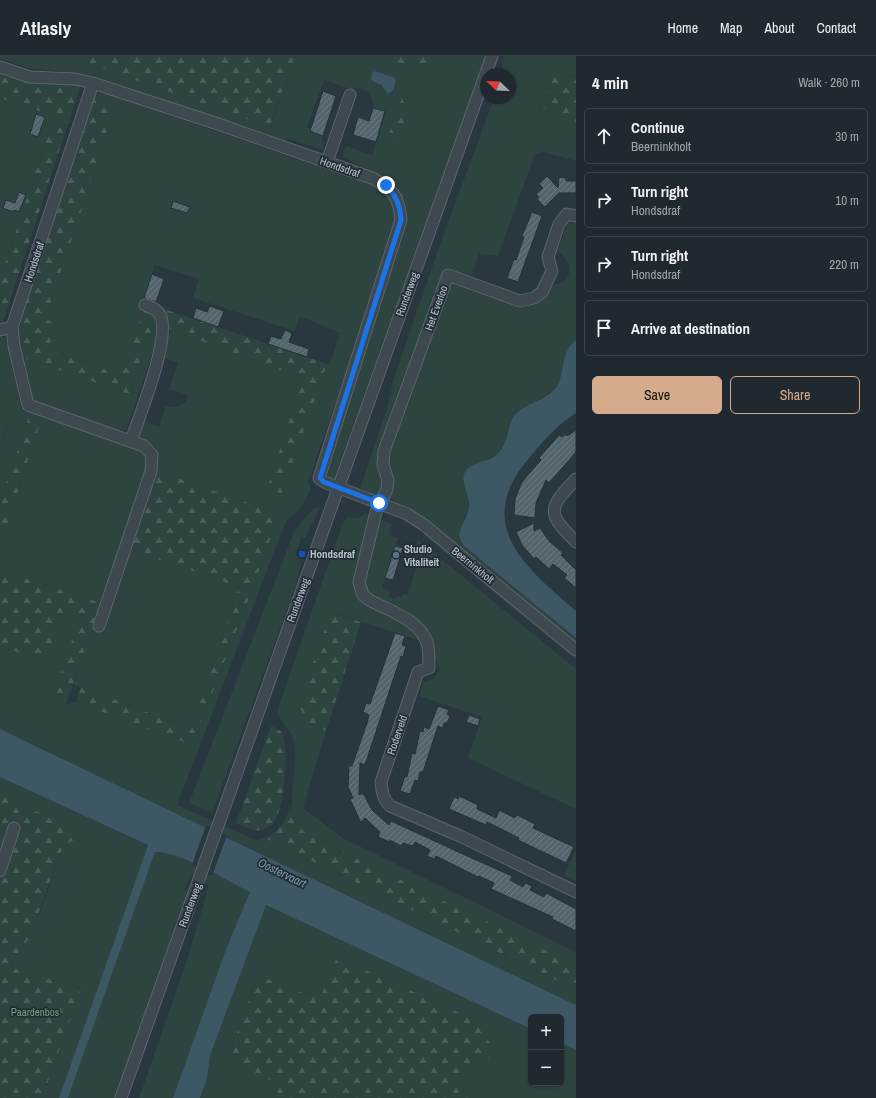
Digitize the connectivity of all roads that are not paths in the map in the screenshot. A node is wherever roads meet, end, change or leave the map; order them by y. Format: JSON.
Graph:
{"nodes":[{"id":1,"x":492,"y":56,"type":"edge"},
{"id":2,"x":0,"y":67,"type":"edge"},
{"id":3,"x":93,"y":83,"type":"junction"},
{"id":4,"x":350,"y":95,"type":"dead end"},
{"id":5,"x":327,"y":162,"type":"junction"},
{"id":6,"x":576,"y":216,"type":"edge"},
{"id":7,"x":145,"y":305,"type":"dead end"},
{"id":8,"x":12,"y":327,"type":"junction"},
{"id":9,"x":0,"y":330,"type":"edge"},
{"id":10,"x":131,"y":441,"type":"junction"},
{"id":11,"x":576,"y":479,"type":"edge"},
{"id":12,"x":337,"y":488,"type":"junction"},
{"id":13,"x":379,"y":503,"type":"junction"},
{"id":14,"x":576,"y":542,"type":"edge"},
{"id":15,"x":99,"y":626,"type":"dead end"},
{"id":16,"x":576,"y":650,"type":"edge"},
{"id":17,"x":14,"y":828,"type":"dead end"},
{"id":18,"x":0,"y":871,"type":"edge"},
{"id":19,"x":576,"y":892,"type":"edge"},
{"id":20,"x":121,"y":1098,"type":"edge"}],
"edges":[{"from":1,"to":12,"type":"street","name":"Runderweg"},
{"from":2,"to":3,"type":"street","name":"Hondsdraf"},
{"from":3,"to":5,"type":"street","name":"Hondsdraf"},
{"from":3,"to":8,"type":"street","name":"Hondsdraf"},
{"from":4,"to":5,"type":"street"},
{"from":5,"to":12,"type":"street","name":"Hondsdraf"},
{"from":6,"to":13,"type":"street","name":"Het Everloo"},
{"from":7,"to":10,"type":"street"},
{"from":8,"to":9,"type":"street"},
{"from":8,"to":10,"type":"street","name":"Hondsdraf"},
{"from":10,"to":15,"type":"street","name":"Hondsdraf"},
{"from":11,"to":14,"type":"street"},
{"from":12,"to":13,"type":"street","name":"Beerninkholt"},
{"from":12,"to":20,"type":"street","name":"Runderweg"},
{"from":13,"to":16,"type":"street","name":"Beerninkholt"},
{"from":13,"to":19,"type":"street","name":"Roderveld"},
{"from":17,"to":18,"type":"street"}]}
